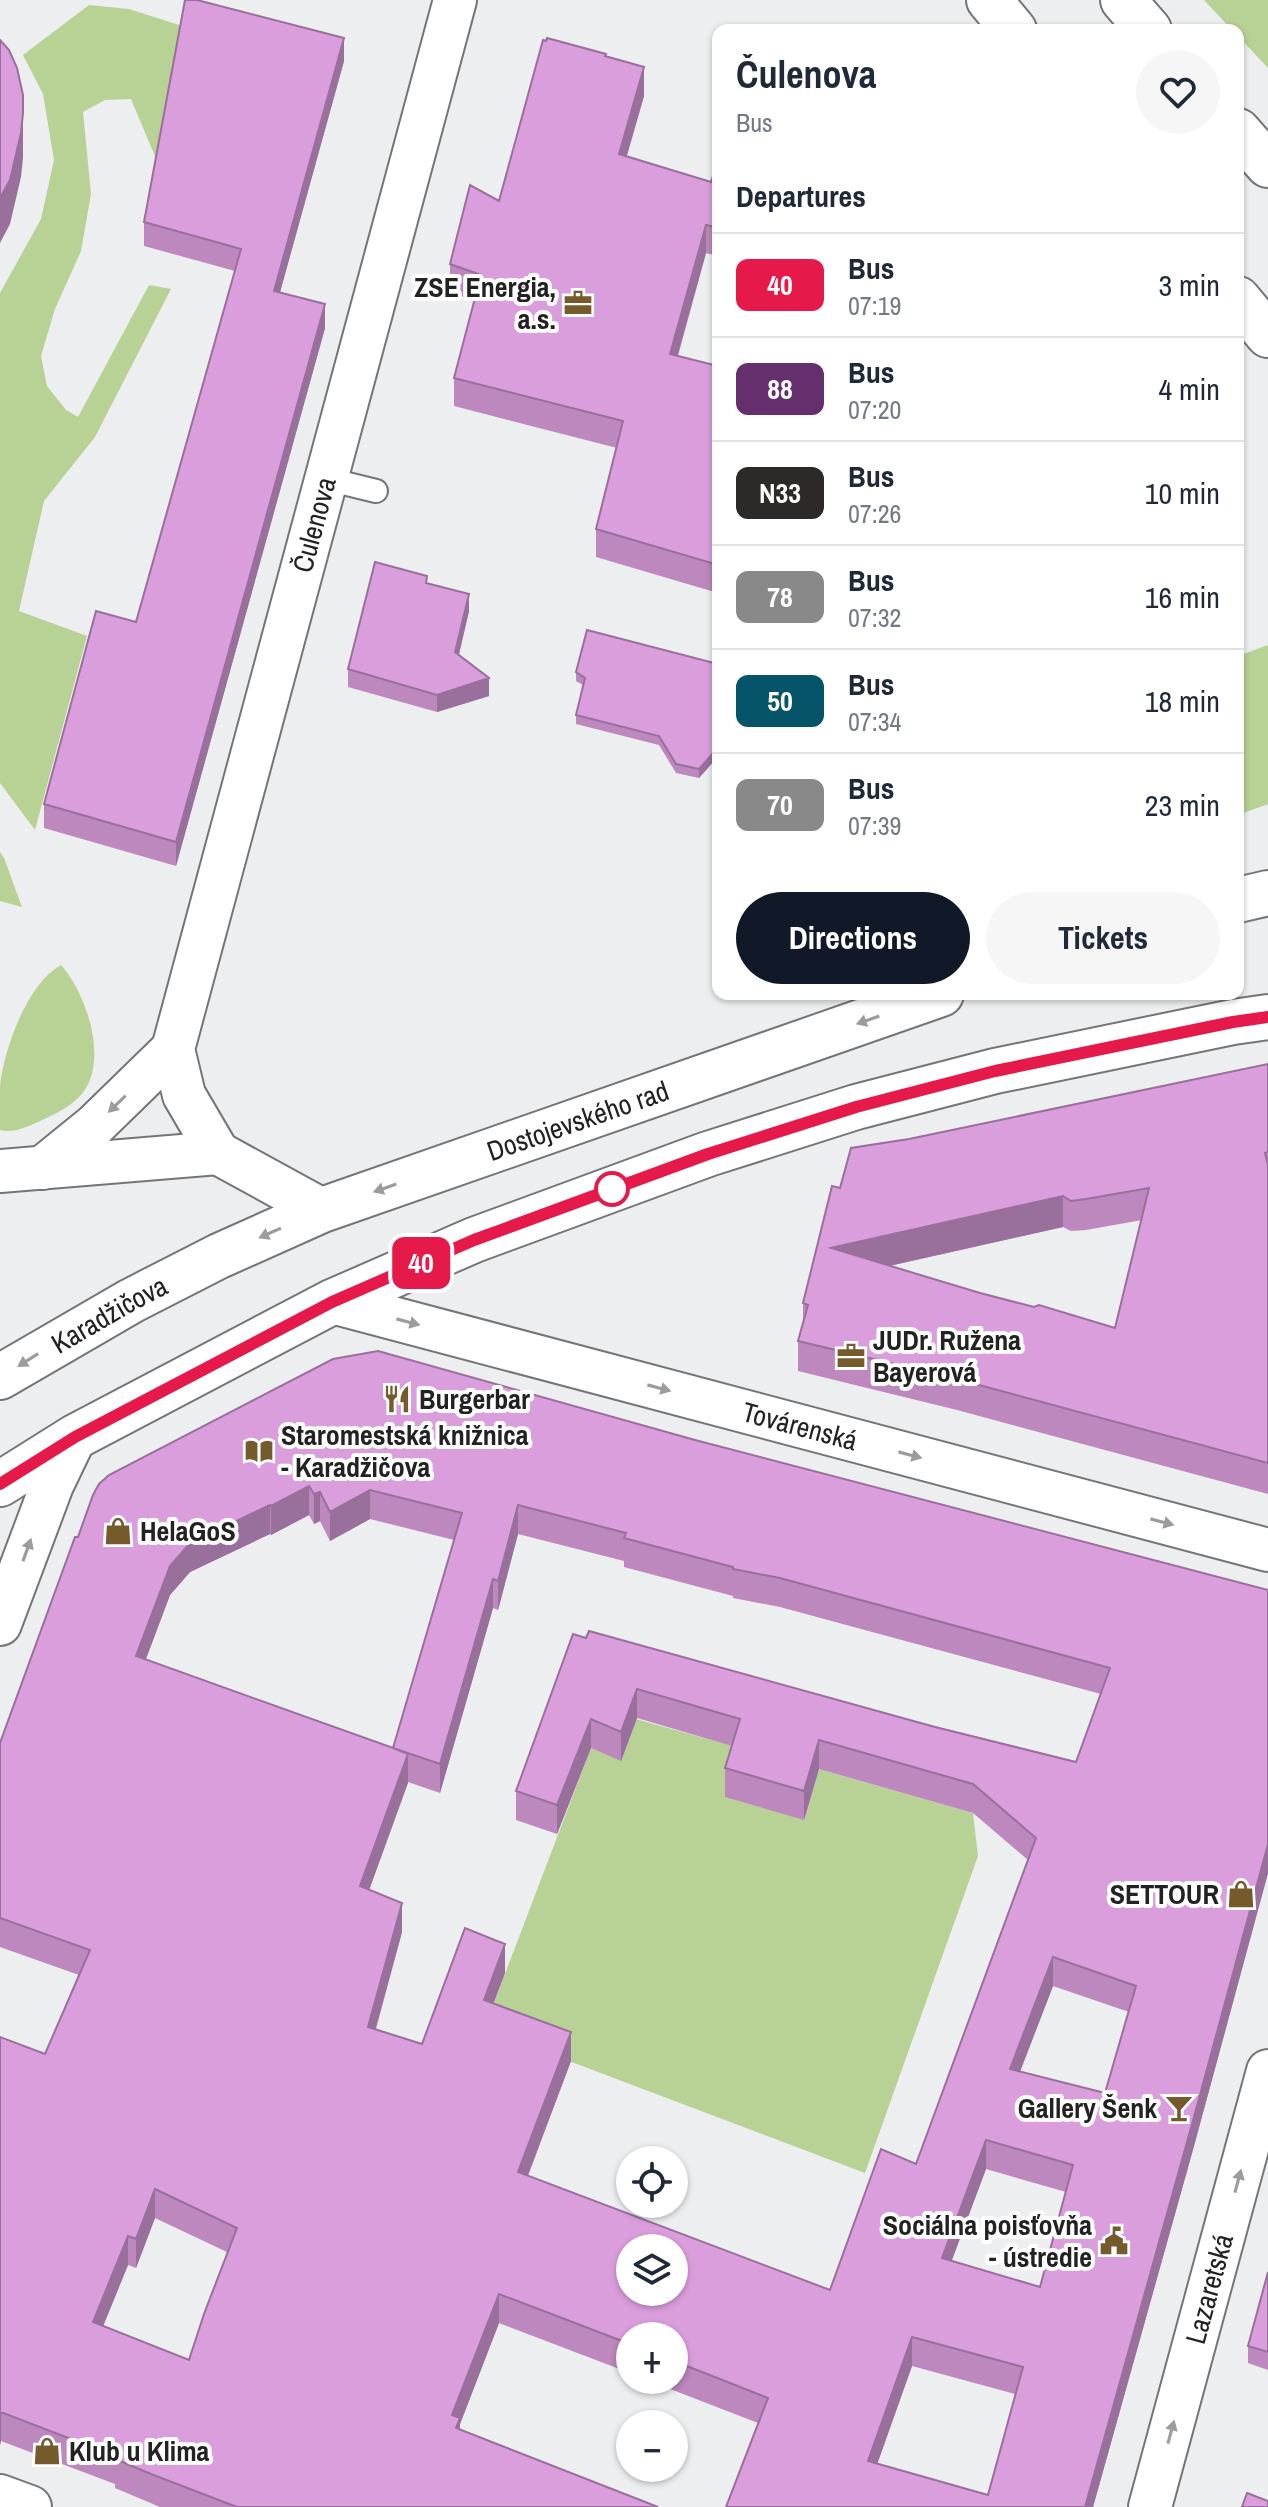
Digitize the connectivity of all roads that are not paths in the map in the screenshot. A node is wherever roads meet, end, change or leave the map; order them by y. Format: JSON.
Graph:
{"nodes":[{"id":1,"x":455,"y":0,"type":"edge"},
{"id":2,"x":989,"y":0,"type":"edge"},
{"id":3,"x":1123,"y":0,"type":"edge"},
{"id":4,"x":1009,"y":24,"type":"edge"},
{"id":5,"x":1144,"y":24,"type":"edge"},
{"id":6,"x":1244,"y":138,"type":"edge"},
{"id":7,"x":1268,"y":165,"type":"edge"},
{"id":8,"x":1244,"y":306,"type":"edge"},
{"id":9,"x":1268,"y":335,"type":"edge"},
{"id":10,"x":327,"y":479,"type":"junction"},
{"id":11,"x":376,"y":491,"type":"dead end"},
{"id":12,"x":1268,"y":893,"type":"edge"},
{"id":13,"x":1244,"y":899,"type":"edge"},
{"id":14,"x":924,"y":1000,"type":"edge"},
{"id":15,"x":1268,"y":1017,"type":"edge"},
{"id":16,"x":173,"y":1049,"type":"junction"},
{"id":17,"x":218,"y":1153,"type":"junction"},
{"id":18,"x":42,"y":1168,"type":"junction"},
{"id":19,"x":0,"y":1171,"type":"edge"},
{"id":20,"x":322,"y":1210,"type":"junction"},
{"id":21,"x":219,"y":1256,"type":"joint"},
{"id":22,"x":332,"y":1302,"type":"junction"},
{"id":23,"x":0,"y":1377,"type":"edge"},
{"id":24,"x":75,"y":1437,"type":"junction"},
{"id":25,"x":0,"y":1484,"type":"edge"},
{"id":26,"x":1268,"y":1550,"type":"edge"},
{"id":27,"x":0,"y":1624,"type":"edge"},
{"id":28,"x":1268,"y":2071,"type":"edge"},
{"id":29,"x":0,"y":2496,"type":"edge"},
{"id":30,"x":30,"y":2507,"type":"edge"},
{"id":31,"x":1150,"y":2507,"type":"edge"}],
"edges":[{"from":1,"to":10,"type":"street","name":"Čulenova"},
{"from":2,"to":4,"type":"main road"},
{"from":3,"to":5,"type":"main road"},
{"from":6,"to":7,"type":"main road"},
{"from":8,"to":9,"type":"main road"},
{"from":10,"to":11,"type":"lane"},
{"from":10,"to":16,"type":"street","name":"Čulenova"},
{"from":12,"to":13,"type":"main road"},
{"from":14,"to":20,"type":"main road","name":"Dostojevského rad","one_way":true},
{"from":15,"to":22,"type":"main road"},
{"from":16,"to":17,"type":"street","name":"Čulenova"},
{"from":16,"to":18,"type":"street","one_way":true},
{"from":17,"to":18,"type":"street"},
{"from":17,"to":20,"type":"street"},
{"from":18,"to":19,"type":"street"},
{"from":20,"to":21,"type":"main road","name":"Dostojevského rad","one_way":true},
{"from":21,"to":23,"type":"main road","name":"Karadžičova","one_way":true},
{"from":22,"to":24,"type":"main road"},
{"from":22,"to":26,"type":"street","name":"Továrenská","one_way":true},
{"from":24,"to":25,"type":"main road"},
{"from":27,"to":24,"type":"street","one_way":true},
{"from":31,"to":28,"type":"street","name":"Lazaretská","one_way":true},
{"from":29,"to":30,"type":"street"}]}
